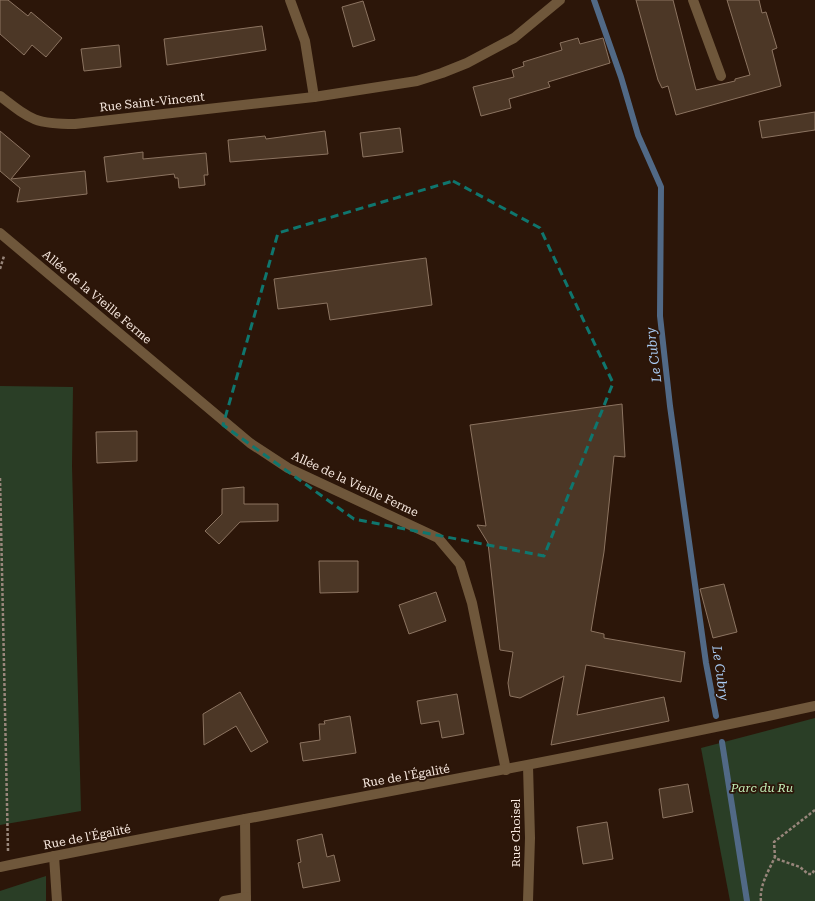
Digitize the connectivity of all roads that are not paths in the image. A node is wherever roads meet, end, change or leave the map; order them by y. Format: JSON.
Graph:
{"nodes":[{"id":1,"x":290,"y":0,"type":"edge"},
{"id":2,"x":560,"y":0,"type":"edge"},
{"id":3,"x":693,"y":0,"type":"edge"},
{"id":4,"x":720,"y":76,"type":"dead end"},
{"id":5,"x":0,"y":96,"type":"edge"},
{"id":6,"x":314,"y":97,"type":"junction"},
{"id":7,"x":0,"y":233,"type":"edge"},
{"id":8,"x":815,"y":706,"type":"edge"},
{"id":9,"x":528,"y":766,"type":"junction"},
{"id":10,"x":506,"y":770,"type":"junction"},
{"id":11,"x":245,"y":818,"type":"junction"},
{"id":12,"x":54,"y":856,"type":"junction"},
{"id":13,"x":4,"y":866,"type":"edge"},
{"id":14,"x":246,"y":899,"type":"edge"},
{"id":15,"x":57,"y":901,"type":"edge"},
{"id":16,"x":224,"y":901,"type":"edge"},
{"id":17,"x":528,"y":901,"type":"edge"}],
"edges":[{"from":1,"to":6,"type":"street"},
{"from":2,"to":6,"type":"street","name":"Rue Saint-Vincent"},
{"from":3,"to":4,"type":"street"},
{"from":5,"to":6,"type":"street","name":"Rue Saint-Vincent"},
{"from":7,"to":10,"type":"street","name":"Allée de la Vieille Ferme"},
{"from":8,"to":9,"type":"street","name":"Rue de l'Égalité"},
{"from":9,"to":10,"type":"street","name":"Rue de l'Égalité"},
{"from":9,"to":17,"type":"street","name":"Rue Choisel"},
{"from":10,"to":11,"type":"street","name":"Rue de l'Égalité"},
{"from":11,"to":12,"type":"street","name":"Rue de l'Égalité"},
{"from":11,"to":14,"type":"street"},
{"from":12,"to":13,"type":"street","name":"Rue de l'Égalité"},
{"from":12,"to":15,"type":"street"},
{"from":14,"to":16,"type":"street"}]}
